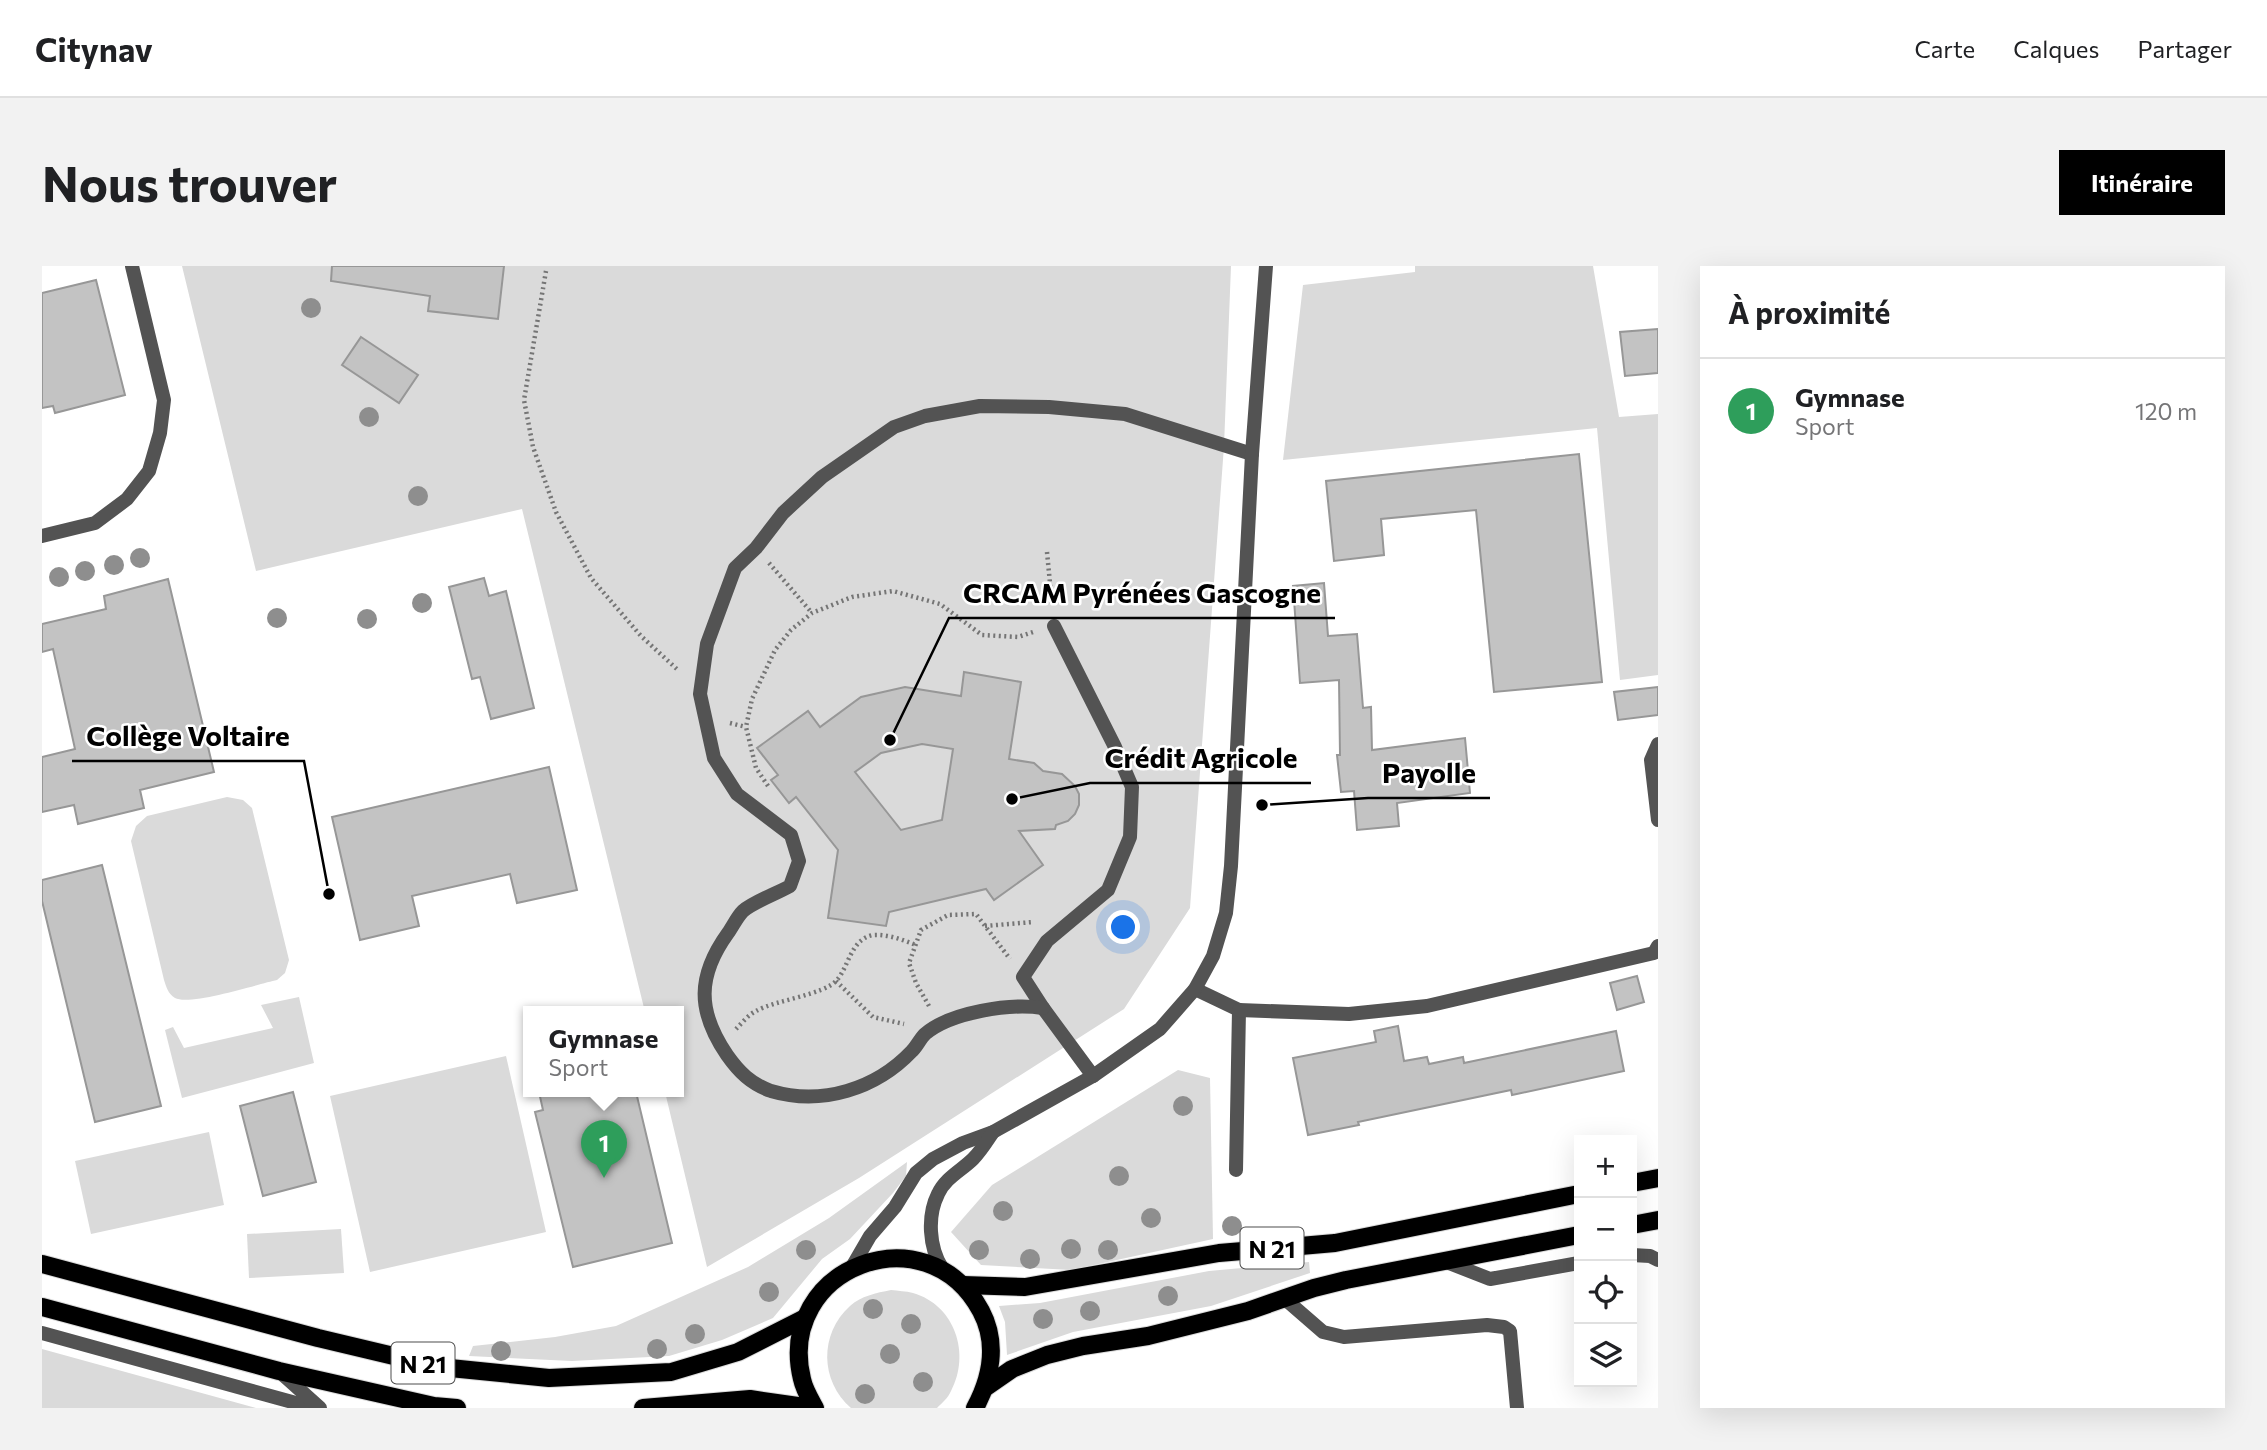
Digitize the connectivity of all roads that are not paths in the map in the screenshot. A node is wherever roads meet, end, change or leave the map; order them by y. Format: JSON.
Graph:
{"nodes":[{"id":1,"x":132,"y":266,"type":"edge"},
{"id":2,"x":1266,"y":266,"type":"edge"},
{"id":3,"x":1252,"y":454,"type":"junction"},
{"id":4,"x":42,"y":536,"type":"edge"},
{"id":5,"x":1054,"y":626,"type":"road end"},
{"id":6,"x":1658,"y":744,"type":"edge"},
{"id":7,"x":1658,"y":820,"type":"edge"},
{"id":8,"x":1658,"y":946,"type":"edge"},
{"id":9,"x":1195,"y":989,"type":"junction"},
{"id":10,"x":1043,"y":1008,"type":"junction"},
{"id":11,"x":1239,"y":1010,"type":"junction"},
{"id":12,"x":1093,"y":1076,"type":"junction"},
{"id":13,"x":993,"y":1132,"type":"junction"},
{"id":14,"x":1236,"y":1170,"type":"dead end"},
{"id":15,"x":1658,"y":1178,"type":"edge"},
{"id":16,"x":1637,"y":1182,"type":"edge"},
{"id":17,"x":1574,"y":1195,"type":"edge"},
{"id":18,"x":1658,"y":1220,"type":"edge"},
{"id":19,"x":1637,"y":1224,"type":"edge"},
{"id":20,"x":1574,"y":1236,"type":"edge"},
{"id":21,"x":1637,"y":1255,"type":"edge"},
{"id":22,"x":1658,"y":1260,"type":"edge"},
{"id":23,"x":1442,"y":1261,"type":"junction"},
{"id":24,"x":42,"y":1264,"type":"edge"},
{"id":25,"x":1574,"y":1264,"type":"edge"},
{"id":26,"x":852,"y":1268,"type":"junction"},
{"id":27,"x":942,"y":1268,"type":"junction"},
{"id":28,"x":963,"y":1285,"type":"junction"},
{"id":29,"x":1285,"y":1299,"type":"junction"},
{"id":30,"x":42,"y":1307,"type":"edge"},
{"id":31,"x":805,"y":1318,"type":"junction"},
{"id":32,"x":42,"y":1332,"type":"edge"},
{"id":33,"x":279,"y":1371,"type":"junction"},
{"id":34,"x":986,"y":1387,"type":"junction"},
{"id":35,"x":314,"y":1408,"type":"edge"},
{"id":36,"x":320,"y":1408,"type":"edge"},
{"id":37,"x":457,"y":1408,"type":"edge"},
{"id":38,"x":643,"y":1408,"type":"edge"},
{"id":39,"x":813,"y":1408,"type":"edge"},
{"id":40,"x":975,"y":1408,"type":"edge"},
{"id":41,"x":1517,"y":1408,"type":"edge"}],
"edges":[{"from":1,"to":4,"type":"street"},
{"from":2,"to":3,"type":"street"},
{"from":3,"to":9,"type":"street"},
{"from":3,"to":10,"type":"street"},
{"from":5,"to":10,"type":"street"},
{"from":6,"to":7,"type":"street"},
{"from":8,"to":11,"type":"street"},
{"from":9,"to":11,"type":"street"},
{"from":9,"to":12,"type":"street"},
{"from":10,"to":12,"type":"street"},
{"from":11,"to":14,"type":"street"},
{"from":12,"to":13,"type":"street"},
{"from":13,"to":26,"type":"street"},
{"from":13,"to":27,"type":"street"},
{"from":15,"to":16,"type":"main road"},
{"from":17,"to":28,"type":"main road","number":"N 21"},
{"from":18,"to":19,"type":"main road"},
{"from":20,"to":23,"type":"main road","number":"N 21"},
{"from":21,"to":22,"type":"street"},
{"from":23,"to":25,"type":"street"},
{"from":23,"to":29,"type":"main road","number":"N 21"},
{"from":24,"to":31,"type":"main road","number":"N 21"},
{"from":26,"to":27,"type":"main road"},
{"from":26,"to":31,"type":"main road"},
{"from":27,"to":28,"type":"main road"},
{"from":28,"to":34,"type":"main road"},
{"from":29,"to":34,"type":"main road","number":"N 21"},
{"from":29,"to":41,"type":"street"},
{"from":30,"to":33,"type":"main road","number":"N 21"},
{"from":31,"to":39,"type":"main road"},
{"from":32,"to":35,"type":"street"},
{"from":33,"to":36,"type":"street"},
{"from":33,"to":37,"type":"main road","number":"N 21"},
{"from":34,"to":40,"type":"main road"},
{"from":38,"to":39,"type":"main road"}]}
